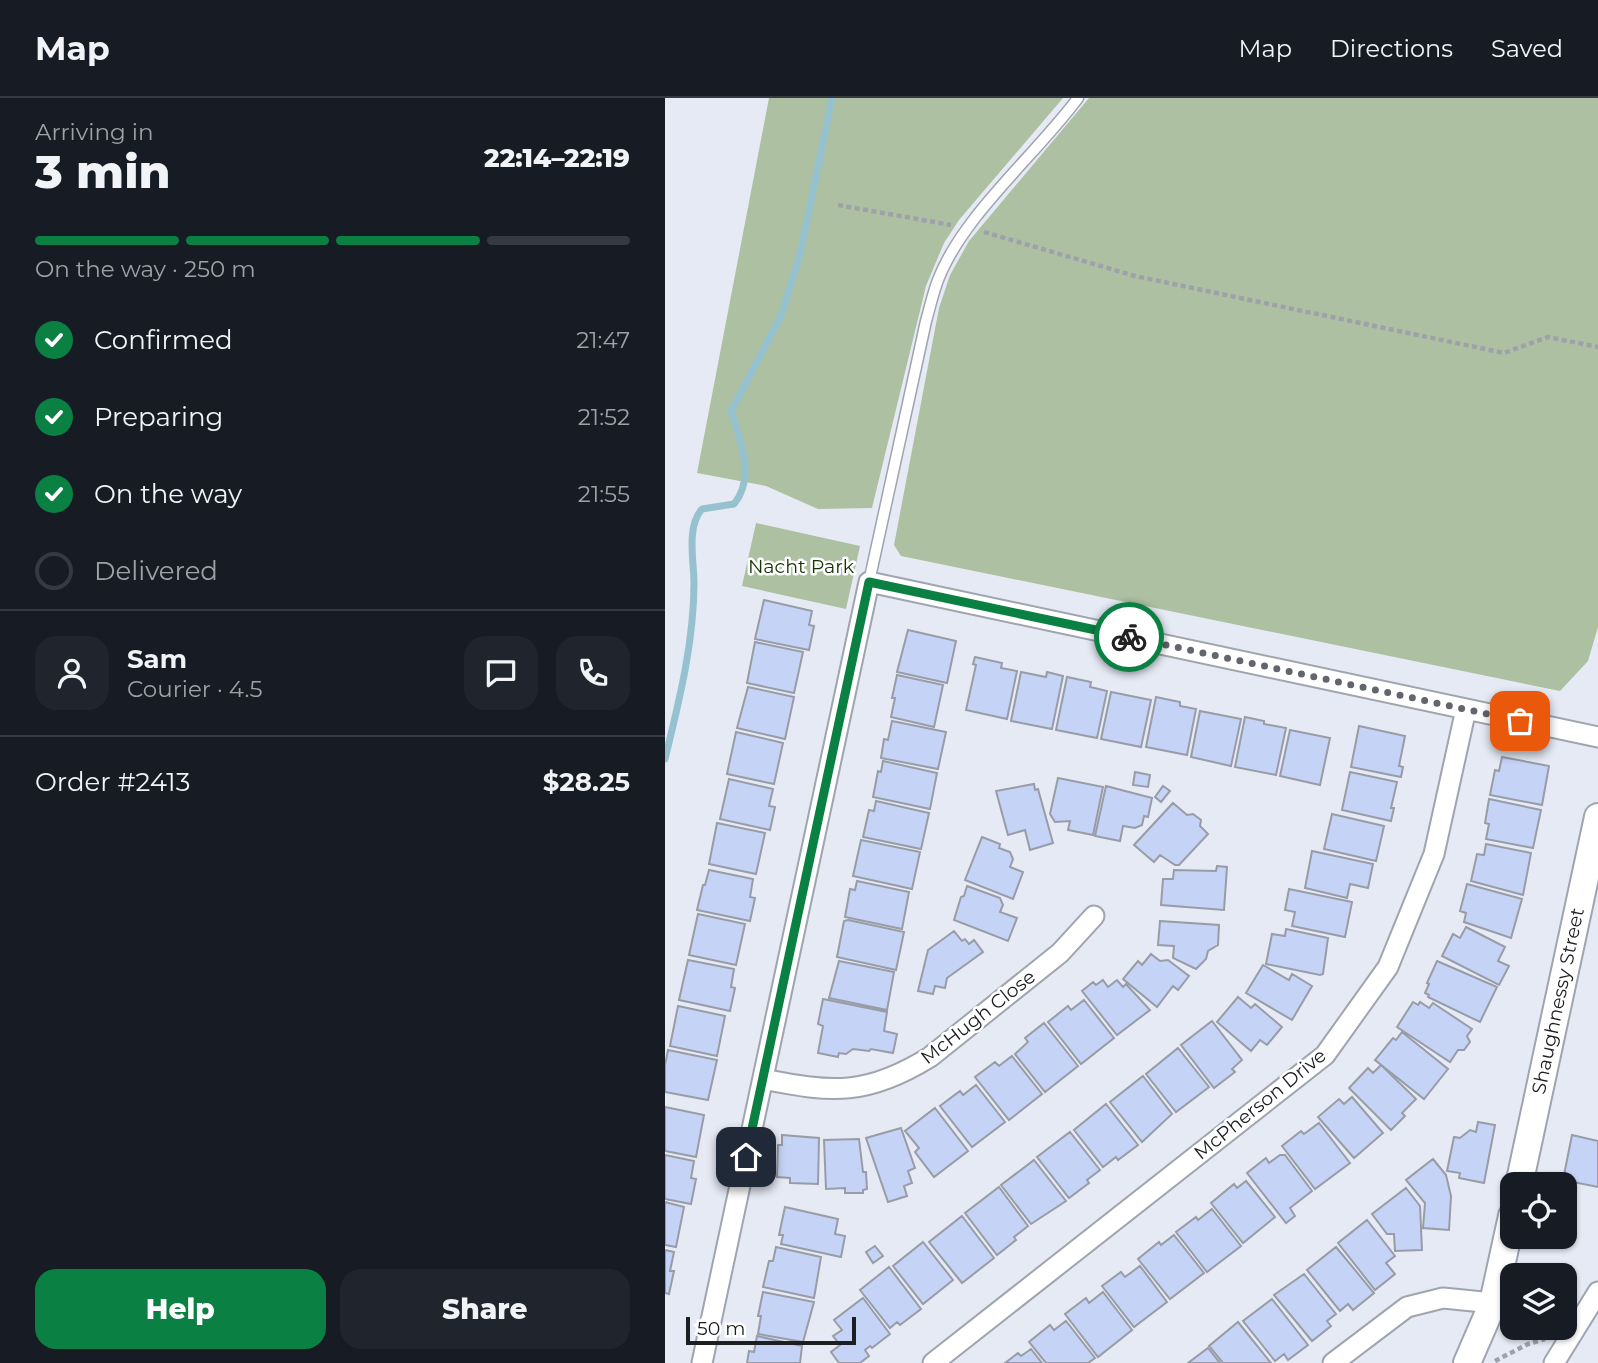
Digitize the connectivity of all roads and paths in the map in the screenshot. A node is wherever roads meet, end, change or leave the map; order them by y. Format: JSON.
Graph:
{"nodes":[{"id":1,"x":1079,"y":98,"type":"edge"},
{"id":2,"x":838,"y":205,"type":"dead end"},
{"id":3,"x":968,"y":228,"type":"junction"},
{"id":4,"x":1598,"y":347,"type":"edge"},
{"id":5,"x":869,"y":582,"type":"junction"},
{"id":6,"x":1466,"y":709,"type":"junction"},
{"id":7,"x":1598,"y":737,"type":"edge"},
{"id":8,"x":1598,"y":817,"type":"edge"},
{"id":9,"x":1094,"y":916,"type":"dead end"},
{"id":10,"x":763,"y":1079,"type":"junction"},
{"id":11,"x":1522,"y":1172,"type":"edge"},
{"id":12,"x":1505,"y":1249,"type":"edge"},
{"id":13,"x":1598,"y":1292,"type":"edge"},
{"id":14,"x":1493,"y":1303,"type":"junction"},
{"id":15,"x":1577,"y":1326,"type":"edge"},
{"id":16,"x":1543,"y":1340,"type":"edge"},
{"id":17,"x":1568,"y":1340,"type":"edge"},
{"id":18,"x":1495,"y":1361,"type":"dead end"},
{"id":19,"x":702,"y":1363,"type":"edge"},
{"id":20,"x":933,"y":1363,"type":"edge"},
{"id":21,"x":1333,"y":1363,"type":"edge"},
{"id":22,"x":1467,"y":1363,"type":"edge"},
{"id":23,"x":1554,"y":1363,"type":"edge"}],
"edges":[{"from":1,"to":3,"type":"lane"},
{"from":2,"to":3,"type":"path"},
{"from":3,"to":4,"type":"path"},
{"from":3,"to":5,"type":"lane"},
{"from":5,"to":6,"type":"street"},
{"from":5,"to":10,"type":"street"},
{"from":6,"to":7,"type":"street"},
{"from":6,"to":20,"type":"street","name":"McPherson Drive"},
{"from":8,"to":11,"type":"main road","name":"Shaughnessy Street"},
{"from":9,"to":10,"type":"street","name":"McHugh Close"},
{"from":10,"to":19,"type":"street"},
{"from":12,"to":14,"type":"main road"},
{"from":13,"to":15,"type":"street"},
{"from":14,"to":21,"type":"street"},
{"from":14,"to":22,"type":"main road"},
{"from":16,"to":18,"type":"path"},
{"from":17,"to":23,"type":"street"}]}
